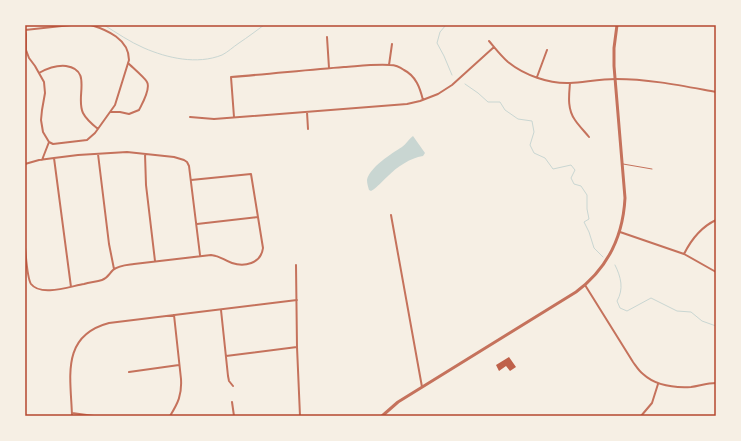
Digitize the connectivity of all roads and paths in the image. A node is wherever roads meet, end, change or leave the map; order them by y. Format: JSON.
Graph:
{"nodes":[{"id":1,"x":71,"y":25,"type":"edge"},
{"id":2,"x":91,"y":25,"type":"edge"},
{"id":3,"x":617,"y":25,"type":"edge"},
{"id":4,"x":25,"y":30,"type":"edge"},
{"id":5,"x":327,"y":37,"type":"dead end"},
{"id":6,"x":489,"y":41,"type":"dead end"},
{"id":7,"x":392,"y":44,"type":"dead end"},
{"id":8,"x":494,"y":47,"type":"junction"},
{"id":9,"x":547,"y":50,"type":"dead end"},
{"id":10,"x":128,"y":63,"type":"junction"},
{"id":11,"x":390,"y":65,"type":"junction"},
{"id":12,"x":329,"y":68,"type":"junction"},
{"id":13,"x":39,"y":73,"type":"junction"},
{"id":14,"x":537,"y":77,"type":"junction"},
{"id":15,"x":615,"y":79,"type":"junction"},
{"id":16,"x":570,"y":83,"type":"junction"},
{"id":17,"x":716,"y":92,"type":"edge"},
{"id":18,"x":424,"y":100,"type":"junction"},
{"id":19,"x":110,"y":112,"type":"junction"},
{"id":20,"x":307,"y":112,"type":"junction"},
{"id":21,"x":234,"y":117,"type":"junction"},
{"id":22,"x":190,"y":118,"type":"dead end"},
{"id":23,"x":308,"y":129,"type":"dead end"},
{"id":24,"x":98,"y":130,"type":"junction"},
{"id":25,"x":589,"y":137,"type":"dead end"},
{"id":26,"x":49,"y":142,"type":"junction"},
{"id":27,"x":98,"y":154,"type":"junction"},
{"id":28,"x":145,"y":154,"type":"junction"},
{"id":29,"x":54,"y":158,"type":"junction"},
{"id":30,"x":42,"y":160,"type":"junction"},
{"id":31,"x":25,"y":164,"type":"edge"},
{"id":32,"x":622,"y":164,"type":"junction"},
{"id":33,"x":652,"y":169,"type":"dead end"},
{"id":34,"x":191,"y":180,"type":"junction"},
{"id":35,"x":391,"y":215,"type":"dead end"},
{"id":36,"x":258,"y":217,"type":"junction"},
{"id":37,"x":716,"y":220,"type":"edge"},
{"id":38,"x":197,"y":224,"type":"junction"},
{"id":39,"x":620,"y":232,"type":"junction"},
{"id":40,"x":25,"y":248,"type":"edge"},
{"id":41,"x":684,"y":254,"type":"junction"},
{"id":42,"x":200,"y":255,"type":"junction"},
{"id":43,"x":155,"y":261,"type":"junction"},
{"id":44,"x":296,"y":265,"type":"dead end"},
{"id":45,"x":114,"y":269,"type":"junction"},
{"id":46,"x":716,"y":272,"type":"edge"},
{"id":47,"x":585,"y":285,"type":"junction"},
{"id":48,"x":71,"y":287,"type":"junction"},
{"id":49,"x":297,"y":300,"type":"junction"},
{"id":50,"x":221,"y":310,"type":"junction"},
{"id":51,"x":174,"y":315,"type":"junction"},
{"id":52,"x":297,"y":347,"type":"junction"},
{"id":53,"x":226,"y":356,"type":"junction"},
{"id":54,"x":180,"y":365,"type":"junction"},
{"id":55,"x":129,"y":372,"type":"dead end"},
{"id":56,"x":716,"y":383,"type":"edge"},
{"id":57,"x":658,"y":384,"type":"junction"},
{"id":58,"x":233,"y":386,"type":"dead end"},
{"id":59,"x":422,"y":387,"type":"junction"},
{"id":60,"x":232,"y":402,"type":"dead end"},
{"id":61,"x":72,"y":415,"type":"edge"},
{"id":62,"x":94,"y":416,"type":"edge"},
{"id":63,"x":170,"y":416,"type":"edge"},
{"id":64,"x":234,"y":416,"type":"edge"},
{"id":65,"x":300,"y":416,"type":"edge"},
{"id":66,"x":382,"y":416,"type":"edge"},
{"id":67,"x":641,"y":416,"type":"edge"}],
"edges":[{"from":1,"to":4,"type":"street"},
{"from":2,"to":10,"type":"street"},
{"from":3,"to":15,"type":"street"},
{"from":4,"to":13,"type":"street"},
{"from":5,"to":12,"type":"street"},
{"from":6,"to":8,"type":"street"},
{"from":7,"to":11,"type":"street"},
{"from":8,"to":14,"type":"street"},
{"from":8,"to":18,"type":"street"},
{"from":9,"to":14,"type":"street"},
{"from":10,"to":19,"type":"street"},
{"from":10,"to":19,"type":"street"},
{"from":11,"to":12,"type":"street"},
{"from":11,"to":18,"type":"street"},
{"from":12,"to":21,"type":"street"},
{"from":13,"to":24,"type":"street"},
{"from":13,"to":26,"type":"street"},
{"from":14,"to":16,"type":"street"},
{"from":15,"to":16,"type":"street"},
{"from":15,"to":17,"type":"street"},
{"from":15,"to":32,"type":"street"},
{"from":16,"to":25,"type":"street"},
{"from":18,"to":20,"type":"street"},
{"from":19,"to":24,"type":"street"},
{"from":20,"to":21,"type":"street"},
{"from":20,"to":23,"type":"street"},
{"from":21,"to":22,"type":"street"},
{"from":24,"to":26,"type":"street"},
{"from":26,"to":30,"type":"street"},
{"from":27,"to":28,"type":"street"},
{"from":27,"to":29,"type":"street"},
{"from":27,"to":45,"type":"street"},
{"from":28,"to":34,"type":"street"},
{"from":28,"to":43,"type":"street"},
{"from":29,"to":30,"type":"street"},
{"from":29,"to":48,"type":"street"},
{"from":30,"to":31,"type":"street"},
{"from":32,"to":33,"type":"lane"},
{"from":32,"to":39,"type":"street"},
{"from":34,"to":36,"type":"street"},
{"from":34,"to":38,"type":"street"},
{"from":35,"to":59,"type":"street"},
{"from":36,"to":38,"type":"street"},
{"from":36,"to":42,"type":"street"},
{"from":37,"to":41,"type":"street"},
{"from":38,"to":42,"type":"street"},
{"from":39,"to":41,"type":"street"},
{"from":39,"to":47,"type":"street"},
{"from":40,"to":48,"type":"street"},
{"from":41,"to":46,"type":"street"},
{"from":42,"to":43,"type":"street"},
{"from":43,"to":45,"type":"street"},
{"from":44,"to":49,"type":"street"},
{"from":45,"to":48,"type":"street"},
{"from":47,"to":57,"type":"street"},
{"from":47,"to":59,"type":"street"},
{"from":49,"to":50,"type":"street"},
{"from":49,"to":52,"type":"street"},
{"from":50,"to":51,"type":"street"},
{"from":50,"to":53,"type":"street"},
{"from":51,"to":54,"type":"street"},
{"from":51,"to":61,"type":"street"},
{"from":52,"to":53,"type":"street"},
{"from":52,"to":65,"type":"street"},
{"from":53,"to":58,"type":"street"},
{"from":54,"to":55,"type":"street"},
{"from":54,"to":63,"type":"street"},
{"from":56,"to":57,"type":"street"},
{"from":57,"to":67,"type":"street"},
{"from":59,"to":66,"type":"street"},
{"from":60,"to":64,"type":"street"},
{"from":61,"to":62,"type":"street"}]}
